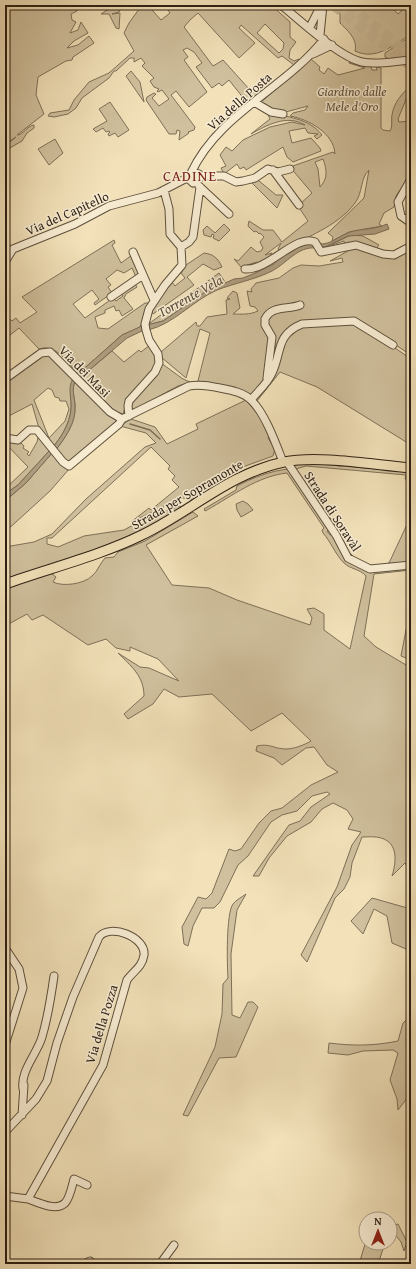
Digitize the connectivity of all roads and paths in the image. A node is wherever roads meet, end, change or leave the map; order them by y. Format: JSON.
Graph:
{"nodes":[{"id":1,"x":281,"y":5,"type":"edge"},
{"id":2,"x":322,"y":5,"type":"edge"},
{"id":3,"x":310,"y":27,"type":"junction"},
{"id":4,"x":322,"y":37,"type":"junction"},
{"id":5,"x":332,"y":45,"type":"junction"},
{"id":6,"x":311,"y":55,"type":"junction"},
{"id":7,"x":411,"y":60,"type":"edge"},
{"id":8,"x":254,"y":102,"type":"junction"},
{"id":9,"x":283,"y":114,"type":"dead end"},
{"id":10,"x":290,"y":169,"type":"dead end"},
{"id":11,"x":273,"y":170,"type":"junction"},
{"id":12,"x":190,"y":174,"type":"junction"},
{"id":13,"x":411,"y":180,"type":"edge"},
{"id":14,"x":199,"y":182,"type":"junction"},
{"id":15,"x":164,"y":190,"type":"junction"},
{"id":16,"x":299,"y":205,"type":"dead end"},
{"id":17,"x":229,"y":214,"type":"dead end"},
{"id":18,"x":411,"y":223,"type":"edge"},
{"id":19,"x":411,"y":246,"type":"edge"},
{"id":20,"x":180,"y":247,"type":"junction"},
{"id":21,"x":133,"y":252,"type":"dead end"},
{"id":22,"x":5,"y":262,"type":"edge"},
{"id":23,"x":245,"y":269,"type":"dead end"},
{"id":24,"x":143,"y":275,"type":"junction"},
{"id":25,"x":111,"y":297,"type":"dead end"},
{"id":26,"x":154,"y":300,"type":"junction"},
{"id":27,"x":300,"y":305,"type":"dead end"},
{"id":28,"x":393,"y":344,"type":"dead end"},
{"id":29,"x":5,"y":379,"type":"edge"},
{"id":30,"x":267,"y":380,"type":"junction"},
{"id":31,"x":251,"y":400,"type":"junction"},
{"id":32,"x":126,"y":417,"type":"junction"},
{"id":33,"x":5,"y":438,"type":"edge"},
{"id":34,"x":285,"y":462,"type":"junction"},
{"id":35,"x":411,"y":468,"type":"edge"},
{"id":36,"x":411,"y":565,"type":"edge"},
{"id":37,"x":5,"y":584,"type":"edge"},
{"id":38,"x":5,"y":948,"type":"edge"},
{"id":39,"x":54,"y":976,"type":"dead end"},
{"id":40,"x":5,"y":1045,"type":"edge"},
{"id":41,"x":39,"y":1052,"type":"dead end"},
{"id":42,"x":23,"y":1089,"type":"junction"},
{"id":43,"x":22,"y":1115,"type":"junction"},
{"id":44,"x":5,"y":1132,"type":"edge"},
{"id":45,"x":87,"y":1185,"type":"dead end"},
{"id":46,"x":5,"y":1196,"type":"edge"},
{"id":47,"x":28,"y":1199,"type":"junction"},
{"id":48,"x":174,"y":1245,"type":"dead end"},
{"id":49,"x":84,"y":1264,"type":"edge"},
{"id":50,"x":94,"y":1264,"type":"edge"},
{"id":51,"x":160,"y":1264,"type":"edge"}],
"edges":[{"from":1,"to":3,"type":"street"},
{"from":2,"to":3,"type":"street"},
{"from":2,"to":4,"type":"street"},
{"from":3,"to":4,"type":"street"},
{"from":4,"to":5,"type":"street"},
{"from":4,"to":6,"type":"street","name":"Via della Posta"},
{"from":5,"to":6,"type":"street","name":"Via della Posta"},
{"from":5,"to":7,"type":"street"},
{"from":6,"to":8,"type":"street","name":"Via della Posta"},
{"from":8,"to":9,"type":"street"},
{"from":8,"to":12,"type":"street","name":"Via della Posta"},
{"from":10,"to":11,"type":"street"},
{"from":11,"to":14,"type":"street"},
{"from":11,"to":16,"type":"street"},
{"from":12,"to":14,"type":"street"},
{"from":12,"to":15,"type":"street","name":"Via del Capitello"},
{"from":13,"to":18,"type":"street"},
{"from":14,"to":17,"type":"street"},
{"from":14,"to":20,"type":"street"},
{"from":15,"to":20,"type":"street"},
{"from":15,"to":22,"type":"street","name":"Via del Capitello"},
{"from":19,"to":23,"type":"street"},
{"from":20,"to":26,"type":"street"},
{"from":21,"to":24,"type":"street"},
{"from":24,"to":25,"type":"street"},
{"from":24,"to":26,"type":"street"},
{"from":26,"to":32,"type":"street"},
{"from":27,"to":30,"type":"street"},
{"from":28,"to":30,"type":"street"},
{"from":29,"to":32,"type":"street","name":"Via dei Masi"},
{"from":30,"to":31,"type":"street"},
{"from":31,"to":32,"type":"street"},
{"from":31,"to":34,"type":"street","name":"Strada di Soravàl"},
{"from":32,"to":33,"type":"street"},
{"from":34,"to":35,"type":"main road","name":"Strada per Sopramonte"},
{"from":34,"to":36,"type":"street","name":"Strada di Soravàl"},
{"from":34,"to":37,"type":"main road","name":"Strada per Sopramonte"},
{"from":38,"to":40,"type":"street"},
{"from":39,"to":42,"type":"street"},
{"from":41,"to":42,"type":"street"},
{"from":42,"to":43,"type":"street"},
{"from":43,"to":44,"type":"street","name":"Via della Pozza"},
{"from":43,"to":47,"type":"street","name":"Via della Pozza"},
{"from":45,"to":47,"type":"street"},
{"from":46,"to":47,"type":"street"},
{"from":48,"to":51,"type":"street"},
{"from":49,"to":50,"type":"street"}]}
